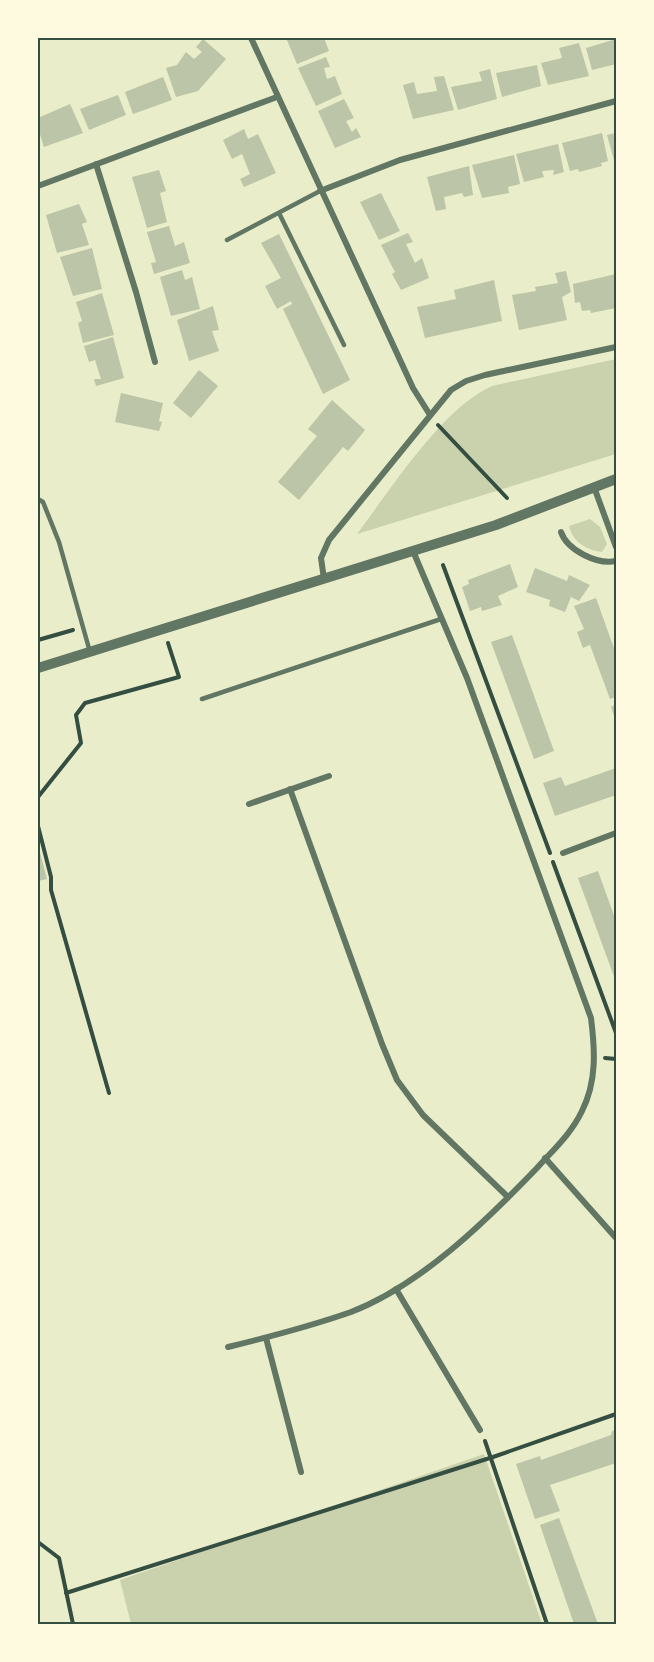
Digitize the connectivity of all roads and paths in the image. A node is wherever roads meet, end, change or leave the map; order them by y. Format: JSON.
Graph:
{"nodes":[{"id":1,"x":251,"y":38,"type":"edge"},
{"id":2,"x":277,"y":97,"type":"junction"},
{"id":3,"x":616,"y":101,"type":"edge"},
{"id":4,"x":96,"y":164,"type":"junction"},
{"id":5,"x":38,"y":186,"type":"edge"},
{"id":6,"x":320,"y":191,"type":"junction"},
{"id":7,"x":279,"y":213,"type":"junction"},
{"id":8,"x":227,"y":240,"type":"dead end"},
{"id":9,"x":344,"y":345,"type":"dead end"},
{"id":10,"x":616,"y":347,"type":"edge"},
{"id":11,"x":155,"y":362,"type":"dead end"},
{"id":12,"x":430,"y":415,"type":"junction"},
{"id":13,"x":616,"y":479,"type":"edge"},
{"id":14,"x":594,"y":487,"type":"junction"},
{"id":15,"x":507,"y":498,"type":"dead end"},
{"id":16,"x":38,"y":499,"type":"edge"},
{"id":17,"x":561,"y":532,"type":"dead end"},
{"id":18,"x":616,"y":547,"type":"edge"},
{"id":19,"x":413,"y":550,"type":"junction"},
{"id":20,"x":616,"y":561,"type":"edge"},
{"id":21,"x":443,"y":565,"type":"dead end"},
{"id":22,"x":324,"y":579,"type":"junction"},
{"id":23,"x":441,"y":619,"type":"junction"},
{"id":24,"x":82,"y":628,"type":"junction"},
{"id":25,"x":164,"y":629,"type":"junction"},
{"id":26,"x":38,"y":640,"type":"edge"},
{"id":27,"x":90,"y":652,"type":"junction"},
{"id":28,"x":38,"y":668,"type":"edge"},
{"id":29,"x":202,"y":699,"type":"dead end"},
{"id":30,"x":329,"y":776,"type":"dead end"},
{"id":31,"x":290,"y":789,"type":"junction"},
{"id":32,"x":38,"y":796,"type":"edge"},
{"id":33,"x":249,"y":804,"type":"dead end"},
{"id":34,"x":38,"y":826,"type":"edge"},
{"id":35,"x":616,"y":833,"type":"edge"},
{"id":36,"x":563,"y":853,"type":"dead end"},
{"id":37,"x":616,"y":1034,"type":"edge"},
{"id":38,"x":109,"y":1093,"type":"dead end"},
{"id":39,"x":545,"y":1158,"type":"junction"},
{"id":40,"x":508,"y":1197,"type":"junction"},
{"id":41,"x":616,"y":1238,"type":"edge"},
{"id":42,"x":396,"y":1289,"type":"junction"},
{"id":43,"x":266,"y":1338,"type":"junction"},
{"id":44,"x":228,"y":1347,"type":"dead end"},
{"id":45,"x":616,"y":1414,"type":"edge"},
{"id":46,"x":480,"y":1430,"type":"joint"},
{"id":47,"x":493,"y":1457,"type":"junction"},
{"id":48,"x":301,"y":1472,"type":"dead end"},
{"id":49,"x":38,"y":1542,"type":"edge"},
{"id":50,"x":66,"y":1593,"type":"junction"},
{"id":51,"x":73,"y":1624,"type":"edge"},
{"id":52,"x":547,"y":1624,"type":"edge"}],
"edges":[{"from":1,"to":2,"type":"street"},
{"from":2,"to":4,"type":"street"},
{"from":2,"to":6,"type":"street"},
{"from":3,"to":6,"type":"street"},
{"from":4,"to":5,"type":"street"},
{"from":4,"to":11,"type":"street"},
{"from":6,"to":7,"type":"lane"},
{"from":6,"to":12,"type":"street"},
{"from":7,"to":8,"type":"lane"},
{"from":7,"to":9,"type":"lane"},
{"from":10,"to":12,"type":"street"},
{"from":12,"to":15,"type":"path"},
{"from":12,"to":22,"type":"street"},
{"from":13,"to":14,"type":"street"},
{"from":14,"to":18,"type":"street"},
{"from":14,"to":19,"type":"street"},
{"from":16,"to":24,"type":"lane"},
{"from":17,"to":20,"type":"street"},
{"from":19,"to":22,"type":"street"},
{"from":19,"to":23,"type":"street"},
{"from":21,"to":37,"type":"path"},
{"from":22,"to":25,"type":"street"},
{"from":23,"to":29,"type":"lane"},
{"from":23,"to":39,"type":"street"},
{"from":24,"to":26,"type":"path"},
{"from":24,"to":27,"type":"lane"},
{"from":25,"to":27,"type":"street"},
{"from":25,"to":32,"type":"path"},
{"from":27,"to":28,"type":"street"},
{"from":30,"to":31,"type":"street"},
{"from":31,"to":33,"type":"street"},
{"from":31,"to":40,"type":"street"},
{"from":34,"to":38,"type":"path"},
{"from":35,"to":36,"type":"street"},
{"from":39,"to":40,"type":"street"},
{"from":39,"to":41,"type":"street"},
{"from":40,"to":42,"type":"street"},
{"from":42,"to":43,"type":"street"},
{"from":42,"to":46,"type":"street"},
{"from":43,"to":44,"type":"street"},
{"from":43,"to":48,"type":"street"},
{"from":45,"to":47,"type":"path"},
{"from":46,"to":47,"type":"path"},
{"from":47,"to":50,"type":"path"},
{"from":47,"to":52,"type":"path"},
{"from":49,"to":50,"type":"path"},
{"from":50,"to":51,"type":"path"}]}
